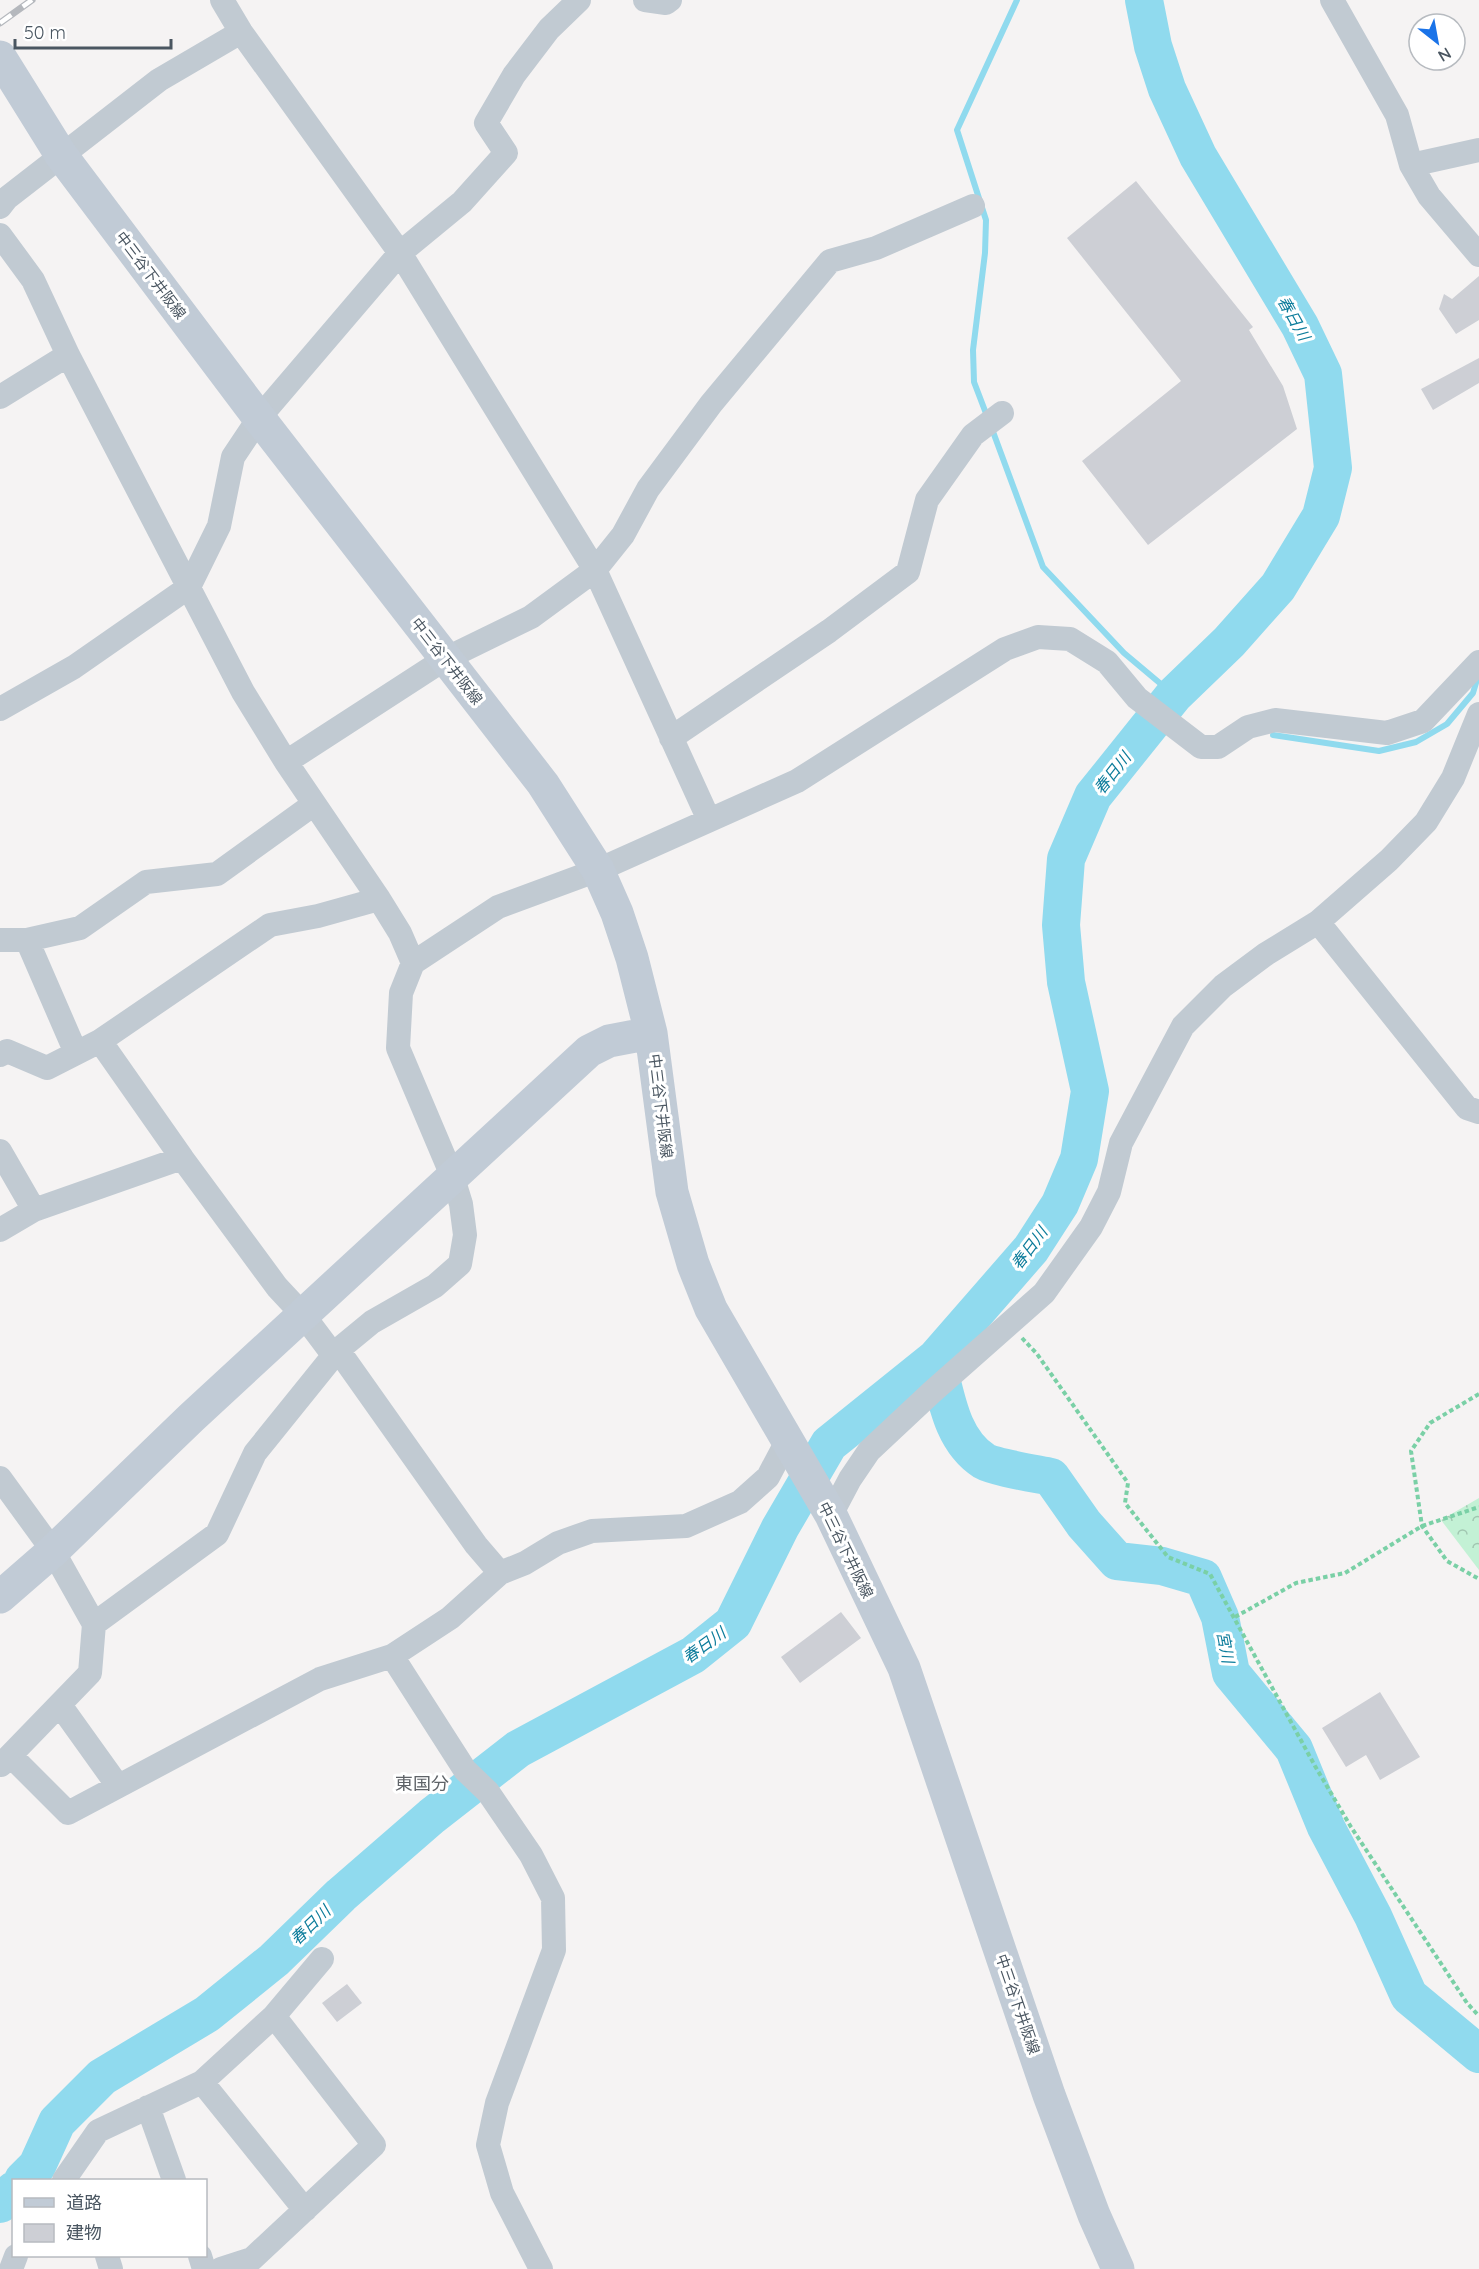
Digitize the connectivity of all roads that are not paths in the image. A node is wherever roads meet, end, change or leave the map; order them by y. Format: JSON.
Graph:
{"nodes":[{"id":1,"x":222,"y":0,"type":"edge"},
{"id":2,"x":579,"y":0,"type":"edge"},
{"id":3,"x":645,"y":0,"type":"edge"},
{"id":4,"x":670,"y":0,"type":"edge"},
{"id":5,"x":1332,"y":0,"type":"edge"},
{"id":6,"x":241,"y":32,"type":"junction"},
{"id":7,"x":0,"y":57,"type":"edge"},
{"id":8,"x":1479,"y":150,"type":"edge"},
{"id":9,"x":62,"y":155,"type":"junction"},
{"id":10,"x":1411,"y":165,"type":"junction"},
{"id":11,"x":973,"y":206,"type":"dead end"},
{"id":12,"x":0,"y":207,"type":"edge"},
{"id":13,"x":0,"y":235,"type":"edge"},
{"id":14,"x":400,"y":253,"type":"junction"},
{"id":15,"x":1479,"y":255,"type":"edge"},
{"id":16,"x":68,"y":355,"type":"junction"},
{"id":17,"x":0,"y":398,"type":"edge"},
{"id":18,"x":1002,"y":413,"type":"dead end"},
{"id":19,"x":259,"y":418,"type":"junction"},
{"id":20,"x":595,"y":570,"type":"junction"},
{"id":21,"x":189,"y":587,"type":"junction"},
{"id":22,"x":446,"y":659,"type":"junction"},
{"id":23,"x":1478,"y":663,"type":"edge"},
{"id":24,"x":0,"y":709,"type":"edge"},
{"id":25,"x":1479,"y":714,"type":"edge"},
{"id":26,"x":671,"y":738,"type":"junction"},
{"id":27,"x":286,"y":762,"type":"junction"},
{"id":28,"x":314,"y":804,"type":"junction"},
{"id":29,"x":709,"y":820,"type":"junction"},
{"id":30,"x":598,"y":870,"type":"junction"},
{"id":31,"x":379,"y":899,"type":"junction"},
{"id":32,"x":1318,"y":922,"type":"junction"},
{"id":33,"x":0,"y":940,"type":"edge"},
{"id":34,"x":27,"y":940,"type":"junction"},
{"id":35,"x":413,"y":963,"type":"junction"},
{"id":36,"x":651,"y":1033,"type":"junction"},
{"id":37,"x":100,"y":1041,"type":"junction"},
{"id":38,"x":76,"y":1053,"type":"junction"},
{"id":39,"x":0,"y":1055,"type":"edge"},
{"id":40,"x":1479,"y":1112,"type":"edge"},
{"id":41,"x":0,"y":1151,"type":"edge"},
{"id":42,"x":182,"y":1158,"type":"junction"},
{"id":43,"x":453,"y":1178,"type":"junction"},
{"id":44,"x":34,"y":1210,"type":"junction"},
{"id":45,"x":0,"y":1230,"type":"edge"},
{"id":46,"x":304,"y":1317,"type":"junction"},
{"id":47,"x":336,"y":1353,"type":"junction"},
{"id":48,"x":789,"y":1444,"type":"junction"},
{"id":49,"x":1,"y":1480,"type":"edge"},
{"id":50,"x":827,"y":1508,"type":"junction"},
{"id":51,"x":53,"y":1551,"type":"junction"},
{"id":52,"x":500,"y":1573,"type":"junction"},
{"id":53,"x":0,"y":1597,"type":"edge"},
{"id":54,"x":94,"y":1624,"type":"junction"},
{"id":55,"x":392,"y":1656,"type":"junction"},
{"id":56,"x":60,"y":1705,"type":"junction"},
{"id":57,"x":5,"y":1761,"type":"edge"},
{"id":58,"x":118,"y":1786,"type":"junction"},
{"id":59,"x":322,"y":1959,"type":"dead end"},
{"id":60,"x":274,"y":2016,"type":"junction"},
{"id":61,"x":202,"y":2082,"type":"junction"},
{"id":62,"x":148,"y":2107,"type":"junction"},
{"id":63,"x":73,"y":2175,"type":"edge"},
{"id":64,"x":173,"y":2179,"type":"edge"},
{"id":65,"x":305,"y":2210,"type":"junction"},
{"id":66,"x":222,"y":2269,"type":"edge"},
{"id":67,"x":541,"y":2269,"type":"edge"},
{"id":68,"x":1118,"y":2269,"type":"edge"}],
"edges":[{"from":1,"to":6,"type":"street"},
{"from":2,"to":14,"type":"street"},
{"from":3,"to":4,"type":"street"},
{"from":5,"to":10,"type":"street"},
{"from":6,"to":9,"type":"street"},
{"from":6,"to":14,"type":"street"},
{"from":7,"to":9,"type":"main road","name":"中三谷下井阪線"},
{"from":8,"to":10,"type":"street"},
{"from":9,"to":12,"type":"street"},
{"from":9,"to":19,"type":"main road","name":"中三谷下井阪線"},
{"from":10,"to":15,"type":"street"},
{"from":11,"to":20,"type":"street"},
{"from":13,"to":16,"type":"street"},
{"from":14,"to":19,"type":"street"},
{"from":14,"to":20,"type":"street"},
{"from":16,"to":17,"type":"street"},
{"from":16,"to":21,"type":"street"},
{"from":18,"to":26,"type":"street"},
{"from":19,"to":21,"type":"street"},
{"from":19,"to":22,"type":"main road","name":"中三谷下井阪線"},
{"from":20,"to":22,"type":"street"},
{"from":20,"to":26,"type":"street"},
{"from":21,"to":24,"type":"street"},
{"from":21,"to":27,"type":"street"},
{"from":22,"to":27,"type":"street"},
{"from":22,"to":30,"type":"main road","name":"中三谷下井阪線"},
{"from":23,"to":29,"type":"street"},
{"from":25,"to":32,"type":"street"},
{"from":26,"to":29,"type":"street"},
{"from":27,"to":28,"type":"street"},
{"from":28,"to":31,"type":"street"},
{"from":28,"to":34,"type":"street"},
{"from":29,"to":30,"type":"street"},
{"from":30,"to":35,"type":"street"},
{"from":30,"to":36,"type":"main road","name":"中三谷下井阪線"},
{"from":31,"to":35,"type":"street"},
{"from":31,"to":37,"type":"street"},
{"from":32,"to":40,"type":"street"},
{"from":32,"to":50,"type":"street"},
{"from":33,"to":34,"type":"street"},
{"from":34,"to":38,"type":"street"},
{"from":35,"to":43,"type":"street"},
{"from":36,"to":43,"type":"main road"},
{"from":36,"to":48,"type":"main road","name":"中三谷下井阪線"},
{"from":37,"to":38,"type":"street"},
{"from":37,"to":42,"type":"street"},
{"from":38,"to":39,"type":"street"},
{"from":41,"to":44,"type":"street"},
{"from":42,"to":44,"type":"street"},
{"from":42,"to":46,"type":"street"},
{"from":43,"to":46,"type":"main road"},
{"from":43,"to":47,"type":"street"},
{"from":44,"to":45,"type":"street"},
{"from":46,"to":47,"type":"street"},
{"from":46,"to":51,"type":"main road"},
{"from":47,"to":52,"type":"street"},
{"from":47,"to":54,"type":"street"},
{"from":48,"to":50,"type":"main road","name":"中三谷下井阪線"},
{"from":48,"to":52,"type":"street"},
{"from":49,"to":51,"type":"street"},
{"from":50,"to":68,"type":"main road","name":"中三谷下井阪線"},
{"from":51,"to":53,"type":"main road"},
{"from":51,"to":54,"type":"street"},
{"from":52,"to":55,"type":"street"},
{"from":54,"to":56,"type":"street"},
{"from":55,"to":58,"type":"street"},
{"from":55,"to":67,"type":"street"},
{"from":56,"to":57,"type":"street"},
{"from":56,"to":58,"type":"street"},
{"from":57,"to":58,"type":"street"},
{"from":59,"to":60,"type":"street"},
{"from":60,"to":61,"type":"street"},
{"from":60,"to":65,"type":"street"},
{"from":61,"to":62,"type":"street"},
{"from":61,"to":65,"type":"street"},
{"from":62,"to":63,"type":"street"},
{"from":62,"to":64,"type":"street"},
{"from":65,"to":66,"type":"street"}]}
